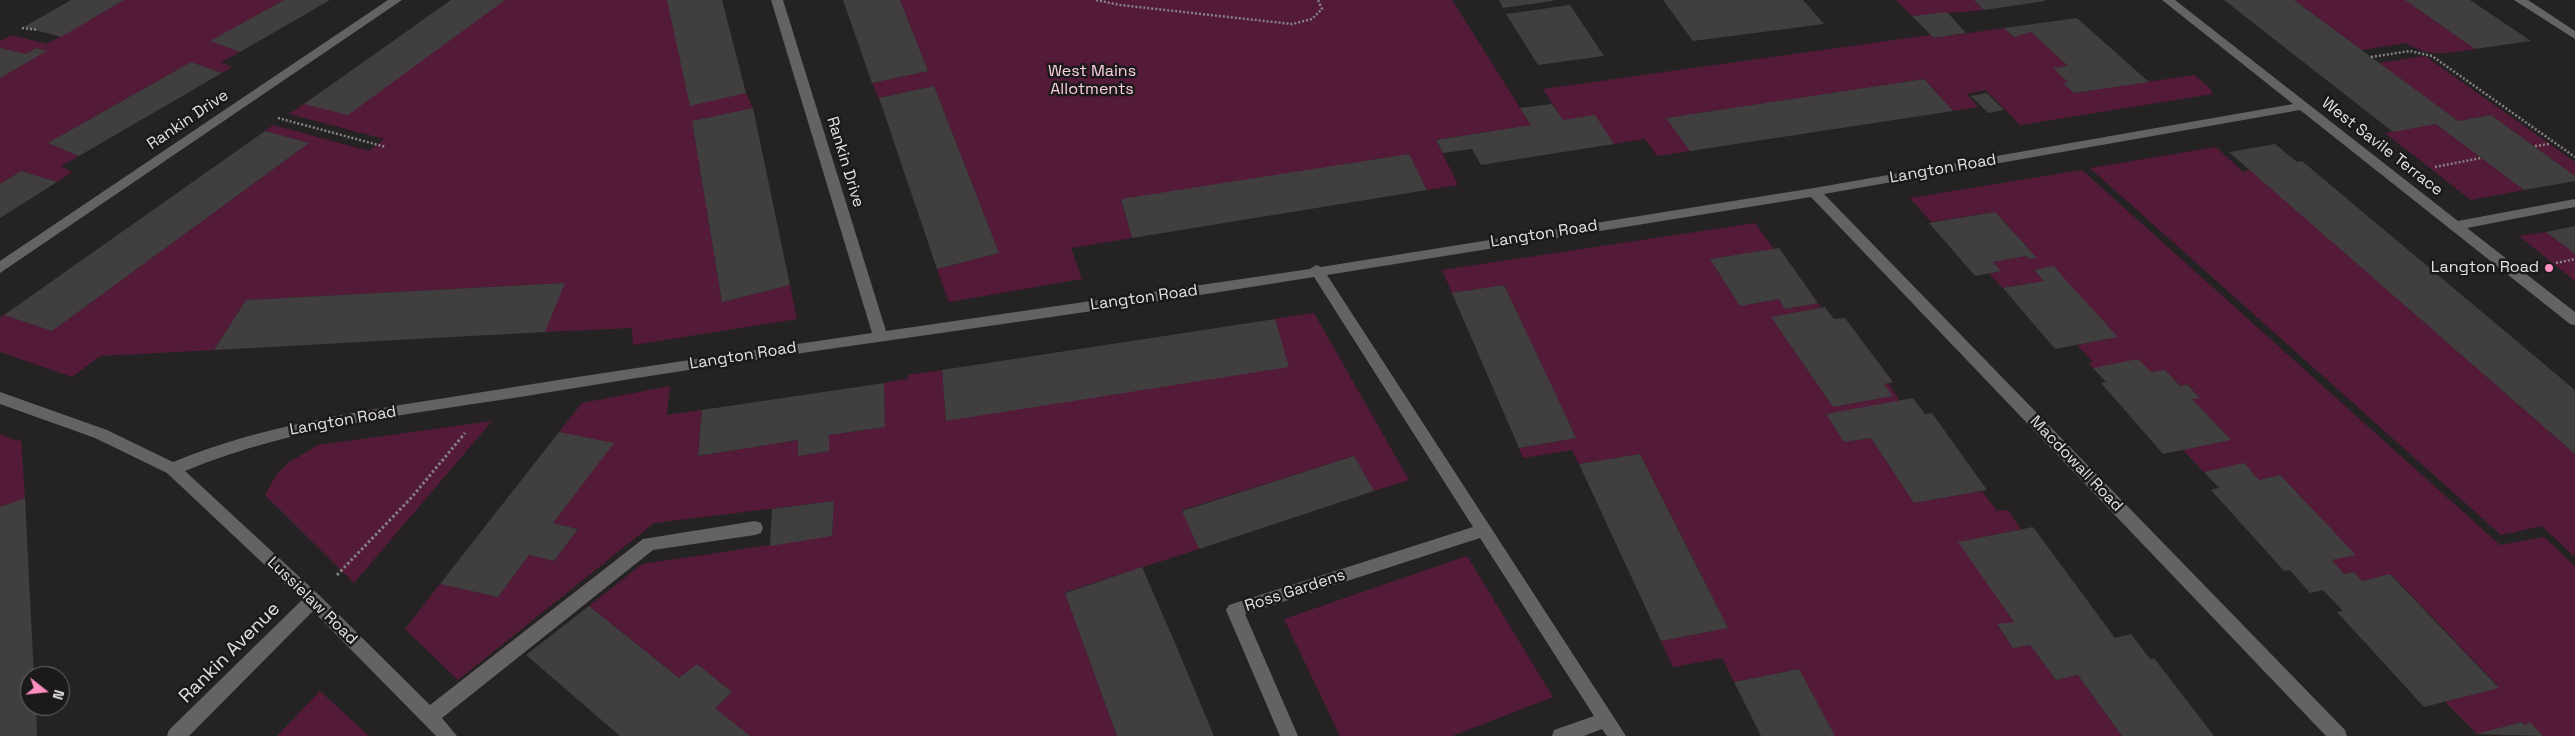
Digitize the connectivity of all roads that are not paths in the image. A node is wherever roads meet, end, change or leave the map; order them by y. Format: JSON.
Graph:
{"nodes":[{"id":1,"x":396,"y":0,"type":"edge"},
{"id":2,"x":777,"y":0,"type":"edge"},
{"id":3,"x":2168,"y":0,"type":"edge"},
{"id":4,"x":2520,"y":0,"type":"edge"},
{"id":5,"x":2575,"y":36,"type":"edge"},
{"id":6,"x":2303,"y":106,"type":"junction"},
{"id":7,"x":1814,"y":192,"type":"junction"},
{"id":8,"x":2575,"y":204,"type":"edge"},
{"id":9,"x":2456,"y":226,"type":"junction"},
{"id":10,"x":0,"y":268,"type":"edge"},
{"id":11,"x":1316,"y":270,"type":"junction"},
{"id":12,"x":2575,"y":320,"type":"edge"},
{"id":13,"x":880,"y":335,"type":"junction"},
{"id":14,"x":0,"y":398,"type":"edge"},
{"id":15,"x":173,"y":469,"type":"junction"},
{"id":16,"x":755,"y":528,"type":"dead end"},
{"id":17,"x":1485,"y":530,"type":"junction"},
{"id":18,"x":313,"y":600,"type":"junction"},
{"id":19,"x":429,"y":717,"type":"junction"},
{"id":20,"x":1607,"y":719,"type":"junction"},
{"id":21,"x":176,"y":736,"type":"edge"},
{"id":22,"x":448,"y":736,"type":"edge"},
{"id":23,"x":1289,"y":736,"type":"edge"},
{"id":24,"x":1561,"y":736,"type":"edge"},
{"id":25,"x":1617,"y":736,"type":"edge"},
{"id":26,"x":2338,"y":736,"type":"edge"}],
"edges":[{"from":1,"to":10,"type":"street","name":"Rankin Drive"},
{"from":2,"to":13,"type":"street","name":"Rankin Drive"},
{"from":3,"to":6,"type":"street","name":"West Savile Terrace"},
{"from":4,"to":5,"type":"street"},
{"from":6,"to":7,"type":"street","name":"Langton Road"},
{"from":6,"to":9,"type":"street","name":"West Savile Terrace"},
{"from":7,"to":11,"type":"street","name":"Langton Road"},
{"from":7,"to":26,"type":"street","name":"Macdowall Road"},
{"from":8,"to":9,"type":"street"},
{"from":9,"to":12,"type":"street","name":"West Savile Terrace"},
{"from":11,"to":13,"type":"street","name":"Langton Road"},
{"from":11,"to":17,"type":"street"},
{"from":13,"to":15,"type":"street","name":"Langton Road"},
{"from":14,"to":15,"type":"street"},
{"from":15,"to":18,"type":"street","name":"Lussielaw Road"},
{"from":16,"to":19,"type":"street"},
{"from":17,"to":20,"type":"street"},
{"from":17,"to":23,"type":"street","name":"Ross Gardens"},
{"from":18,"to":19,"type":"street","name":"Lussielaw Road"},
{"from":18,"to":21,"type":"street","name":"Rankin Avenue"},
{"from":19,"to":22,"type":"street","name":"Lussielaw Road"},
{"from":20,"to":24,"type":"street"},
{"from":20,"to":25,"type":"street"}]}
